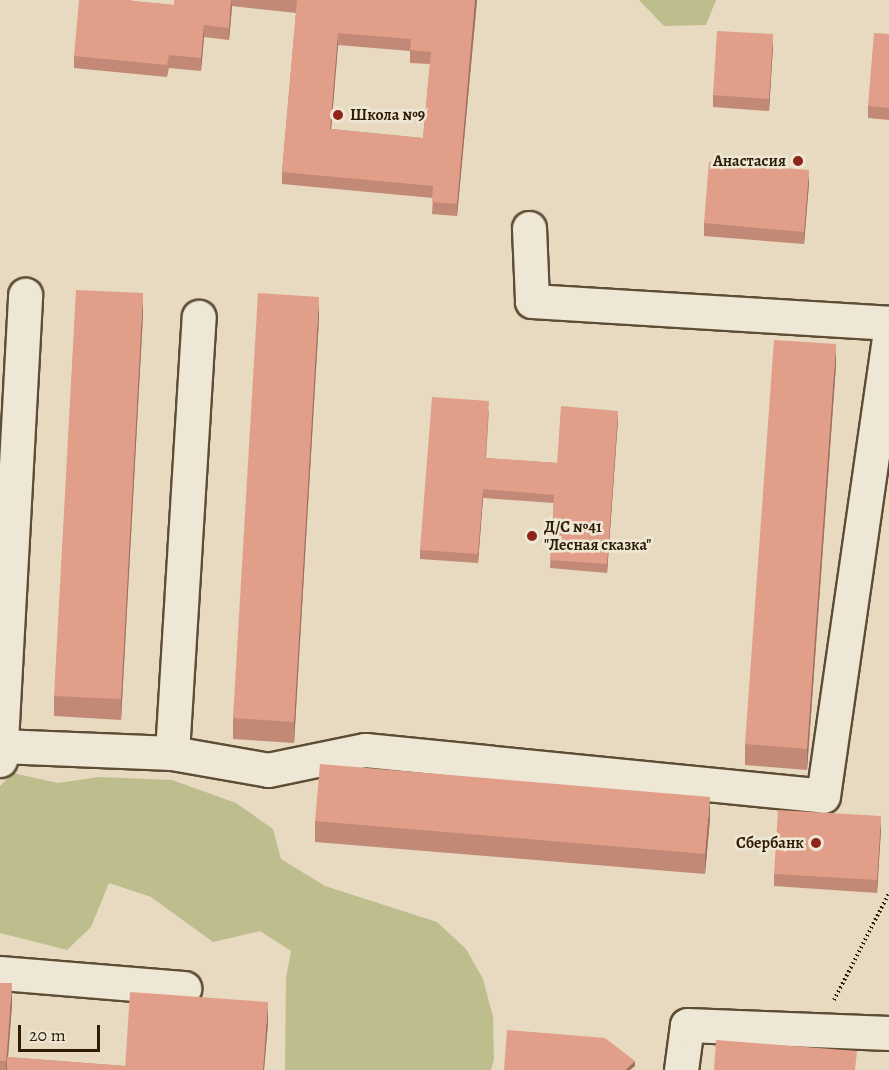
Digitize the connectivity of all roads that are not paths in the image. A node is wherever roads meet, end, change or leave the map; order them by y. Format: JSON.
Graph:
{"nodes":[{"id":1,"x":529,"y":228,"type":"dead end"},
{"id":2,"x":25,"y":295,"type":"dead end"},
{"id":3,"x":199,"y":317,"type":"dead end"},
{"id":4,"x":889,"y":323,"type":"edge"},
{"id":5,"x":889,"y":336,"type":"edge"},
{"id":6,"x":1,"y":751,"type":"edge"},
{"id":7,"x":172,"y":753,"type":"junction"},
{"id":8,"x":0,"y":973,"type":"edge"},
{"id":9,"x":184,"y":988,"type":"dead end"},
{"id":10,"x":889,"y":1033,"type":"edge"},
{"id":11,"x":681,"y":1070,"type":"edge"}],
"edges":[{"from":1,"to":4,"type":"lane"},
{"from":2,"to":6,"type":"lane"},
{"from":3,"to":7,"type":"lane"},
{"from":5,"to":7,"type":"lane"},
{"from":6,"to":7,"type":"lane"},
{"from":8,"to":9,"type":"lane"},
{"from":10,"to":11,"type":"lane"}]}
